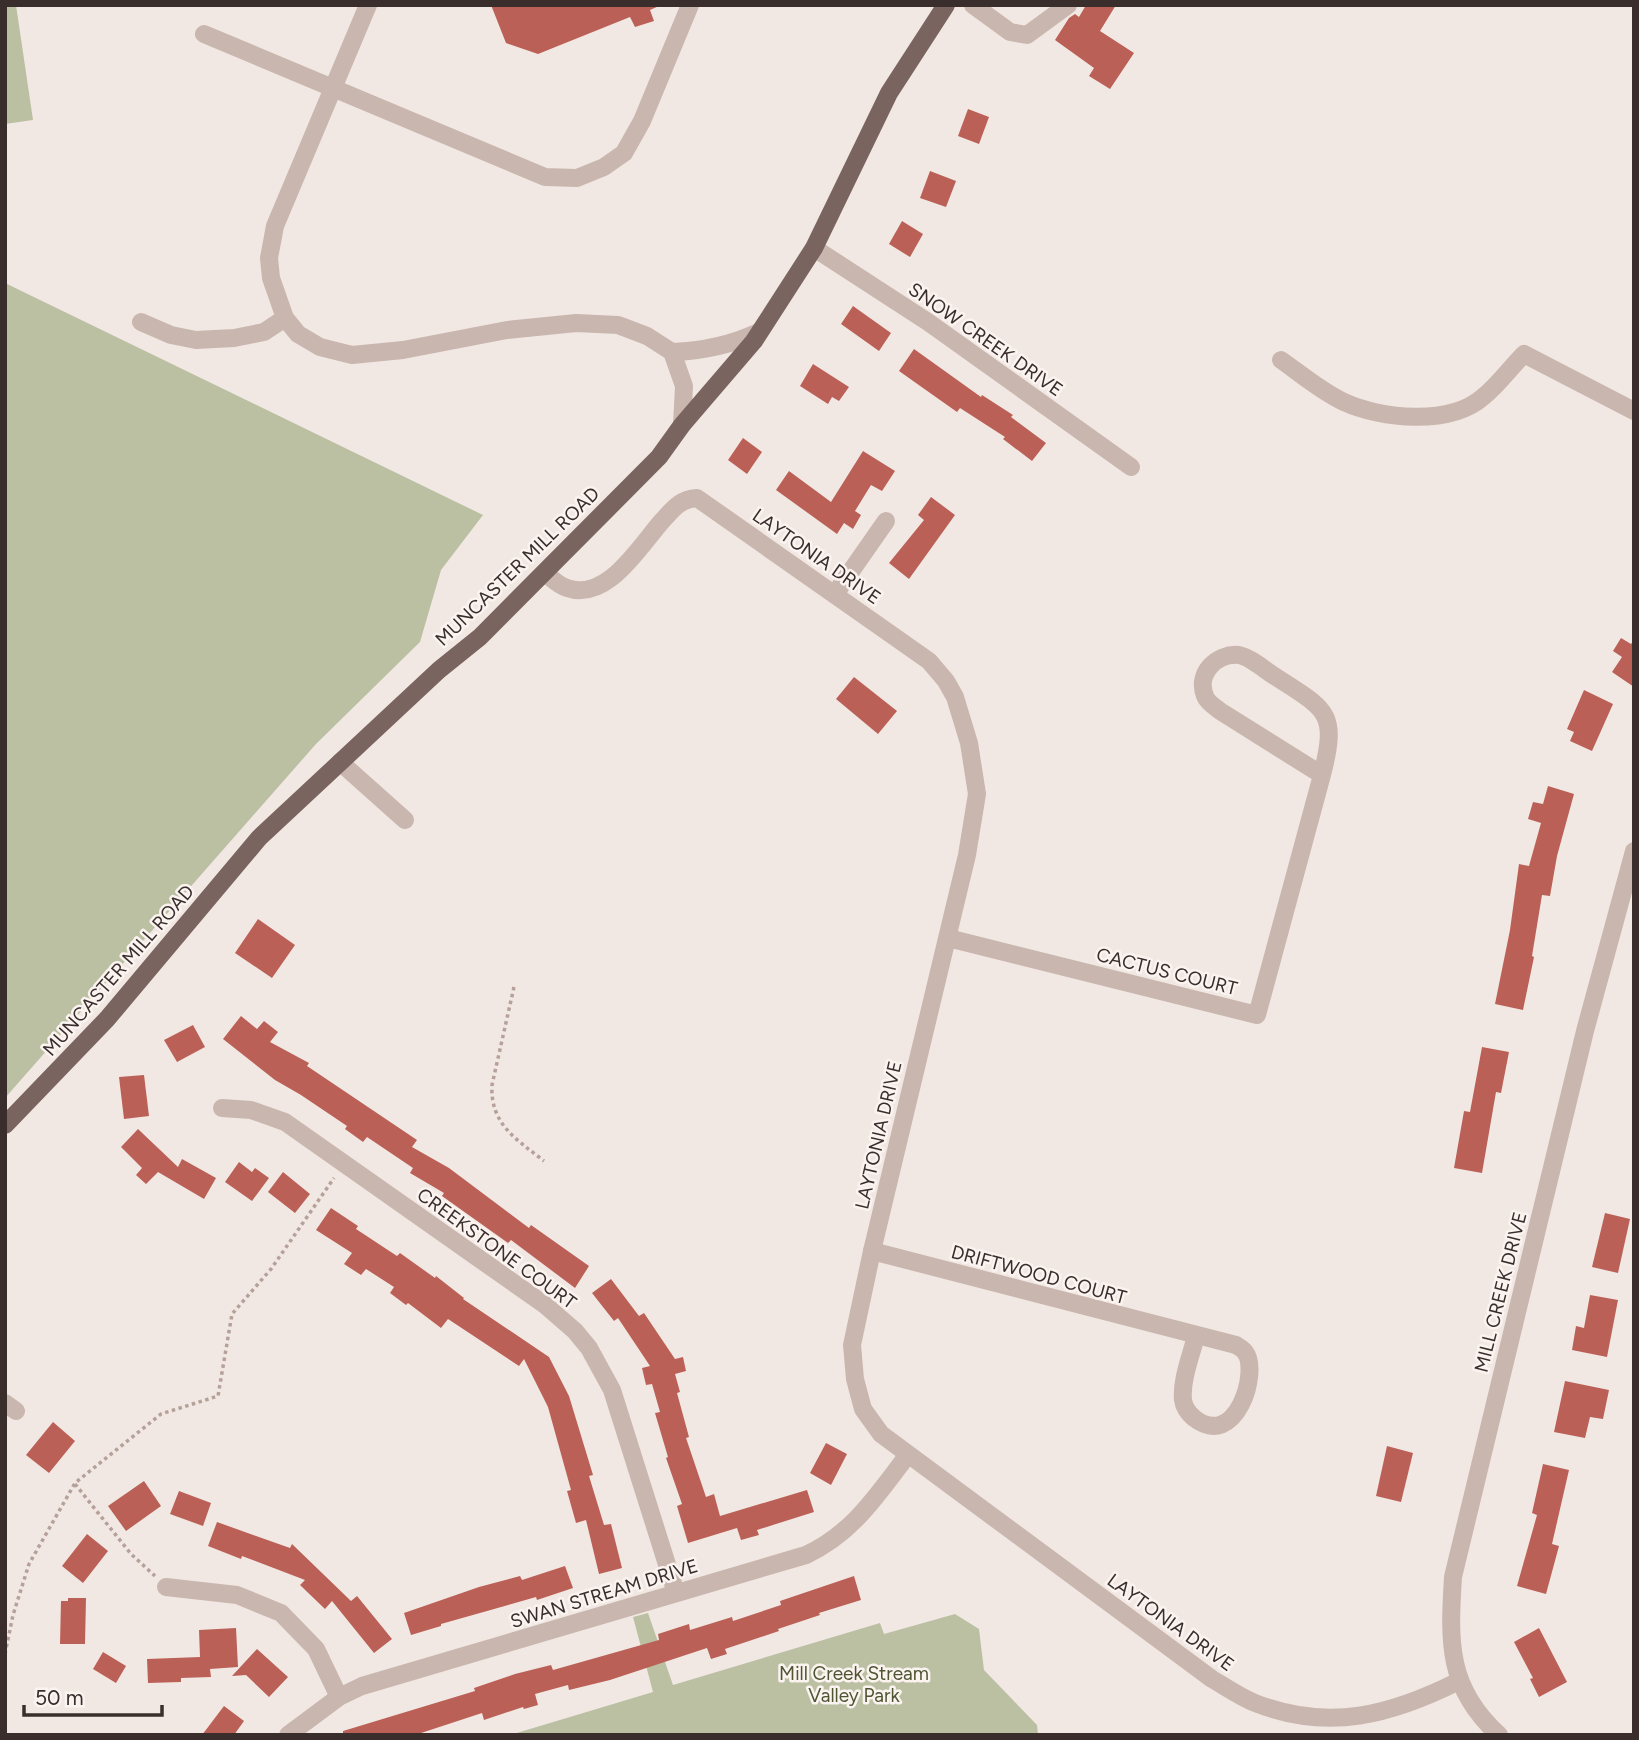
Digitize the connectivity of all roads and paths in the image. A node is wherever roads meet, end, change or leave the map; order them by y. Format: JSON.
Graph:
{"nodes":[{"id":1,"x":368,"y":5,"type":"edge"},
{"id":2,"x":690,"y":5,"type":"edge"},
{"id":3,"x":946,"y":5,"type":"edge"},
{"id":4,"x":974,"y":5,"type":"edge"},
{"id":5,"x":1068,"y":5,"type":"edge"},
{"id":6,"x":204,"y":34,"type":"dead end"},
{"id":7,"x":334,"y":87,"type":"junction"},
{"id":8,"x":814,"y":248,"type":"junction"},
{"id":9,"x":285,"y":318,"type":"junction"},
{"id":10,"x":141,"y":322,"type":"dead end"},
{"id":11,"x":759,"y":332,"type":"junction"},
{"id":12,"x":672,"y":352,"type":"junction"},
{"id":13,"x":1281,"y":360,"type":"dead end"},
{"id":14,"x":1634,"y":411,"type":"edge"},
{"id":15,"x":682,"y":425,"type":"junction"},
{"id":16,"x":1131,"y":467,"type":"dead end"},
{"id":17,"x":886,"y":521,"type":"dead end"},
{"id":18,"x":545,"y":573,"type":"junction"},
{"id":19,"x":835,"y":594,"type":"junction"},
{"id":20,"x":340,"y":762,"type":"junction"},
{"id":21,"x":1322,"y":775,"type":"junction"},
{"id":22,"x":405,"y":820,"type":"dead end"},
{"id":23,"x":1634,"y":851,"type":"edge"},
{"id":24,"x":948,"y":938,"type":"junction"},
{"id":25,"x":514,"y":987,"type":"dead end"},
{"id":26,"x":222,"y":1108,"type":"dead end"},
{"id":27,"x":5,"y":1125,"type":"edge"},
{"id":28,"x":544,"y":1161,"type":"dead end"},
{"id":29,"x":344,"y":1164,"type":"junction"},
{"id":30,"x":872,"y":1251,"type":"junction"},
{"id":31,"x":1196,"y":1336,"type":"junction"},
{"id":32,"x":907,"y":1456,"type":"junction"},
{"id":33,"x":75,"y":1483,"type":"junction"},
{"id":34,"x":166,"y":1587,"type":"joint"},
{"id":35,"x":676,"y":1593,"type":"junction"},
{"id":36,"x":5,"y":1654,"type":"edge"},
{"id":37,"x":1459,"y":1681,"type":"junction"},
{"id":38,"x":339,"y":1697,"type":"junction"},
{"id":39,"x":288,"y":1735,"type":"edge"},
{"id":40,"x":1499,"y":1735,"type":"edge"}],
"edges":[{"from":1,"to":7,"type":"street"},
{"from":2,"to":7,"type":"street"},
{"from":3,"to":8,"type":"main road","name":"MUNCASTER MILL ROAD"},
{"from":4,"to":5,"type":"street"},
{"from":6,"to":7,"type":"street"},
{"from":7,"to":9,"type":"street"},
{"from":8,"to":11,"type":"main road","name":"MUNCASTER MILL ROAD"},
{"from":8,"to":16,"type":"street","name":"SNOW CREEK DRIVE"},
{"from":9,"to":10,"type":"street"},
{"from":9,"to":12,"type":"street"},
{"from":11,"to":12,"type":"street"},
{"from":11,"to":15,"type":"main road","name":"MUNCASTER MILL ROAD"},
{"from":12,"to":15,"type":"street"},
{"from":13,"to":14,"type":"street"},
{"from":15,"to":18,"type":"main road","name":"MUNCASTER MILL ROAD"},
{"from":17,"to":19,"type":"street"},
{"from":18,"to":19,"type":"street","name":"LAYTONIA DRIVE"},
{"from":18,"to":20,"type":"main road","name":"MUNCASTER MILL ROAD"},
{"from":19,"to":24,"type":"street","name":"LAYTONIA DRIVE"},
{"from":20,"to":22,"type":"street"},
{"from":20,"to":27,"type":"main road","name":"MUNCASTER MILL ROAD"},
{"from":21,"to":21,"type":"street","name":"CACTUS COURT"},
{"from":21,"to":24,"type":"street","name":"CACTUS COURT"},
{"from":23,"to":37,"type":"street","name":"MILL CREEK DRIVE"},
{"from":24,"to":30,"type":"street","name":"LAYTONIA DRIVE"},
{"from":25,"to":28,"type":"path"},
{"from":26,"to":29,"type":"street","name":"CREEKSTONE COURT"},
{"from":29,"to":33,"type":"path"},
{"from":29,"to":35,"type":"street","name":"CREEKSTONE COURT"},
{"from":30,"to":31,"type":"street","name":"DRIFTWOOD COURT"},
{"from":30,"to":32,"type":"street","name":"LAYTONIA DRIVE"},
{"from":31,"to":31,"type":"street","name":"DRIFTWOOD COURT"},
{"from":32,"to":35,"type":"street","name":"SWAN STREAM DRIVE"},
{"from":32,"to":37,"type":"street","name":"LAYTONIA DRIVE"},
{"from":33,"to":34,"type":"path"},
{"from":33,"to":36,"type":"path"},
{"from":34,"to":38,"type":"street"},
{"from":35,"to":38,"type":"street","name":"SWAN STREAM DRIVE"},
{"from":37,"to":40,"type":"street","name":"MILL CREEK DRIVE"},
{"from":38,"to":39,"type":"street","name":"SWAN STREAM DRIVE"}]}
